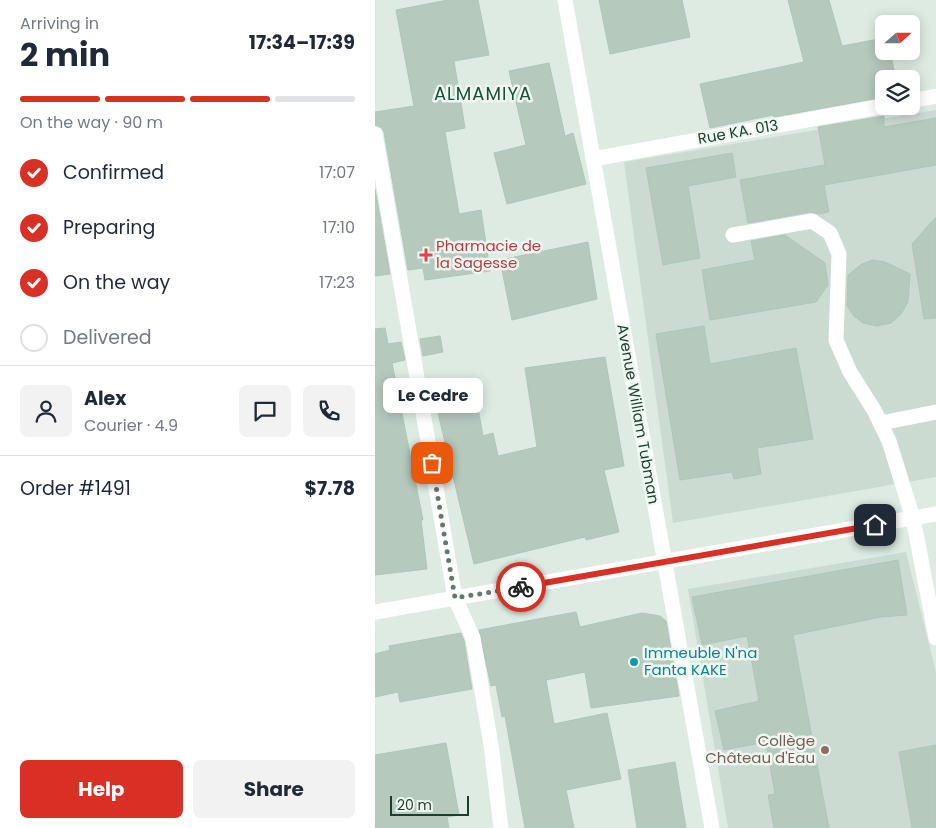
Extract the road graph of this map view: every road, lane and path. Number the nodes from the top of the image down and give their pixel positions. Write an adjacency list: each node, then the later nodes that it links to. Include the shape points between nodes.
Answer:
1 (565, 0): 6 (street, Avenue William Tubman)
2 (936, 96): 3 (street)
3 (920, 99)
4 (875, 108): 6 (street, Rue KA. 013)
5 (375, 134): 13 (street)
6 (593, 159): 12 (street, Avenue William Tubman)
7 (733, 235): 9 (street, via 812,221 831,233 839,254 836,340 850,372)
8 (936, 412): 9 (street)
9 (881, 423): 11 (street)
10 (936, 514): 11 (street)
11 (913, 518): 12 (street); 15 (street)
12 (665, 562): 13 (street); 17 (street, Avenue William Tubman)
13 (455, 598): 14 (street); 16 (street, via 473,638)
14 (375, 612)
15 (936, 638)
16 (501, 828)
17 (711, 828)

